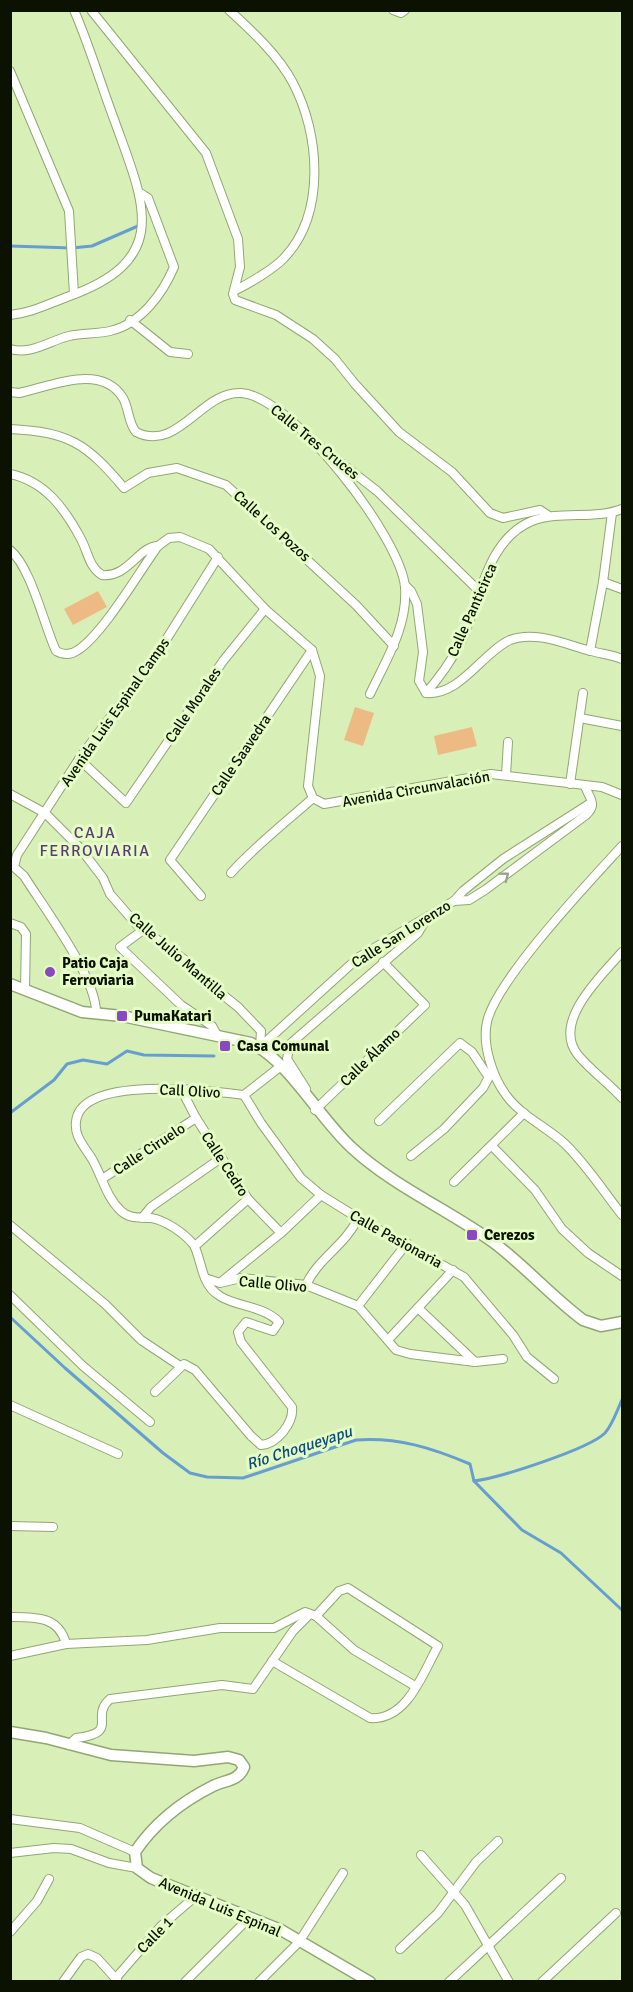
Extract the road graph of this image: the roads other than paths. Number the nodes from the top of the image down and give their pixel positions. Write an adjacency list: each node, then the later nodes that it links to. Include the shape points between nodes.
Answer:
1 (74, 10): 7 (street)
2 (91, 10): 8 (street, via 206,153 238,239 240,267)
3 (229, 10): 8 (street, via 293,83 308,132 314,177 309,213 290,252)
4 (393, 10): 5 (street)
5 (405, 10)
6 (10, 71): 9 (street, via 69,211)
7 (140, 193): 9 (street, via 142,225 132,254 111,278); 11 (street, via 148,198 174,267 166,287)
8 (234, 291): 20 (street, via 237,302 289,322 325,349 399,432 452,472 490,513 503,518 540,510)
9 (75, 294): 10 (street)
10 (10, 315)
11 (130, 320): 12 (street, via 112,331 68,336 20,352); 13 (street, via 170,352)
12 (10, 349)
13 (188, 354)
14 (10, 392): 16 (street, Calle Tres Cruces, via 98,380 109,384 123,398 136,432 157,436 181,427 212,400 232,393 250,394 280,410)
15 (10, 429): 29 (street, Calle Los Pozos, via 63,435 103,464 124,488 148,473 177,468 226,485 349,598)
16 (314, 443): 25 (street, via 378,523 391,544); 27 (street, Calle Tres Cruces, via 377,491)
17 (10, 474): 21 (street, via 34,482 50,494 81,539 93,567 102,575 123,569 149,548)
18 (622, 509): 19 (street, Calle Panticirca)
19 (612, 513): 20 (street, Calle Panticirca); 24 (street)
20 (549, 516): 27 (street, Calle Panticirca, via 515,531 501,547)
21 (158, 546): 22 (street, via 93,637 67,654 56,651 51,642 27,575); 23 (street, via 169,538 180,537 200,543)
22 (10, 550)
23 (218, 557): 28 (street); 39 (street, Avenida Luis Espinal Camps, via 154,660)
24 (603, 582): 26 (street); 31 (street)
25 (405, 585): 29 (street, via 405,606); 33 (street, via 417,604 423,652 419,681)
26 (622, 589)
27 (479, 591): 33 (street, Calle Panticirca, via 459,646)
28 (265, 609): 30 (street); 39 (street, Calle Morales, via 223,661 126,803)
29 (394, 646): 35 (street)
30 (312, 650): 45 (street, via 320,676 309,786); 51 (street, Calle Saavedra, via 170,860)
31 (590, 651): 32 (street); 33 (street, via 552,639 512,639 452,685 435,694)
32 (622, 659)
33 (426, 693)
34 (583, 693): 36 (street)
35 (370, 694)
36 (580, 718): 37 (street); 41 (street)
37 (622, 726)
38 (508, 742): 40 (street)
39 (78, 759): 47 (street, Avenida Luis Espinal Camps)
40 (506, 775): 41 (street, Avenida Circunvalación); 45 (street, Avenida Circunvalación, via 478,776 330,805)
41 (570, 784): 42 (street, Avenida Circunvalación)
42 (585, 786): 44 (street, Avenida Circunvalación, via 602,787); 46 (street)
43 (10, 794): 47 (street, Calle Julio Mantilla)
44 (622, 795)
45 (313, 798): 50 (street, via 256,845)
46 (592, 805): 52 (street, Calle San Lorenzo, via 503,859); 52 (street, one-way to 46, via 469,900 486,890 586,815)
47 (45, 813): 49 (street, Avenida Luis Espinal Camps); 55 (street, Calle Julio Mantilla, via 80,848 104,878 110,894)
48 (622, 846): 64 (street, via 496,999 487,1021)
49 (12, 867): 60 (street, via 24,876 70,948 94,992)
50 (231, 873)
51 (201, 896)
52 (454, 901): 53 (street, Calle San Lorenzo)
53 (427, 918): 57 (street, via 418,933); 62 (street, Calle San Lorenzo, via 359,957)
54 (10, 924): 59 (street, via 21,927 26,934)
55 (142, 930): 61 (street, via 120,947 181,1005 212,1026); 62 (street, Calle Julio Mantilla, via 185,960 194,972 238,1006 261,1031)
56 (622, 952): 68 (street, via 584,998 571,1027 572,1046 578,1055)
57 (383, 962): 67 (street, via 290,1044 287,1059 306,1087); 69 (street, Calle Álamo, via 425,1005)
58 (10, 984): 59 (main road)
59 (25, 989): 60 (main road, via 82,1012)
60 (96, 1013): 61 (main road)
61 (218, 1037): 62 (main road)
62 (260, 1047): 63 (main road)
63 (281, 1066): 66 (street); 67 (main road)
64 (491, 1073): 70 (street); 72 (street, via 460,1043); 74 (street, via 483,1088 444,1129)
65 (180, 1087): 66 (street, Call Olivo); 71 (street, Calle Cedro); 76 (street, Call Olivo, via 145,1089 84,1104 75,1122 79,1139)
66 (244, 1095): 78 (street, Calle Pasionaria, via 291,1166)
67 (306, 1098): 69 (main road)
68 (622, 1098)
69 (315, 1110): 95 (main road, via 367,1161 495,1244 583,1320 601,1326)
70 (524, 1113): 73 (street); 80 (street, via 566,1145)
71 (196, 1118): 75 (street, Calle Cedro); 76 (street, Calle Ciruelo)
72 (379, 1121)
73 (492, 1146): 77 (street); 88 (street, via 535,1190 562,1229)
74 (411, 1156)
75 (222, 1158): 79 (street, Calle Cedro); 81 (street)
76 (102, 1179): 81 (street, via 119,1209)
77 (454, 1182)
78 (321, 1195): 82 (street, Calle Pasionaria); 84 (street)
79 (248, 1199): 84 (street, Calle Cedro); 86 (street)
80 (622, 1215)
81 (142, 1218): 86 (street, via 166,1224)
82 (358, 1218): 85 (street, Calle Pasionaria); 91 (street, via 347,1238 311,1273)
83 (10, 1225): 99 (street, via 105,1304 141,1340)
84 (281, 1233): 90 (street)
85 (406, 1243): 87 (street, Calle Pasionaria); 93 (street)
86 (195, 1246): 89 (street)
87 (453, 1270): 94 (street); 100 (street, Calle Pasionaria, via 497,1315 527,1357)
88 (622, 1276)
89 (205, 1278): 90 (street, Calle Olivo); 99 (street, via 219,1297 256,1309 279,1322 273,1331 246,1322 238,1332 241,1342 292,1407 291,1419 269,1444 261,1445 195,1370)
90 (220, 1283): 91 (street, Calle Olivo, via 241,1278)
91 (306, 1285): 93 (street, Calle Olivo)
92 (10, 1295): 103 (street, via 83,1366)
93 (357, 1306): 96 (street, Calle Olivo)
94 (418, 1308): 96 (street); 98 (street)
95 (622, 1322)
96 (388, 1340): 98 (street, Calle Olivo, via 396,1350 410,1354)
97 (503, 1359): 98 (street, Calle Olivo)
98 (475, 1362)
99 (180, 1366): 101 (street)
100 (554, 1379)
101 (155, 1392)
102 (10, 1405): 104 (street)
103 (150, 1422)
104 (118, 1454)
105 (10, 1526): 106 (street)
106 (53, 1527)
107 (313, 1615): 109 (street, via 297,1614 274,1628 220,1628 138,1641); 111 (street, via 293,1631); 112 (street, via 354,1650); 112 (street, via 339,1591 348,1588 438,1646)
108 (10, 1617): 109 (street, via 48,1620 61,1630)
109 (66, 1644): 110 (street)
110 (10, 1656)
111 (272, 1661): 112 (street, via 370,1718 390,1716); 114 (street, via 253,1689 222,1685 110,1699 98,1732 89,1738 76,1738)
112 (415, 1686)
113 (10, 1732): 114 (main road)
114 (69, 1745): 117 (main road, via 111,1755 194,1761 228,1757 243,1764 242,1772 234,1779 208,1789 159,1821)
115 (10, 1819): 117 (street, via 80,1828)
116 (498, 1841): 124 (street)
117 (135, 1852): 120 (main road)
118 (10, 1853): 120 (street, via 71,1849)
119 (422, 1855): 124 (street)
120 (137, 1868): 125 (main road, Avenida Luis Espinal, via 151,1878)
121 (343, 1873): 129 (street)
122 (561, 1878): 130 (street)
123 (49, 1879): 128 (street, via 37,1901)
124 (453, 1892): 130 (street); 131 (street, via 438,1913)
125 (197, 1895): 127 (main road, Avenida Luis Espinal); 133 (street, Calle 1, via 161,1926)
126 (615, 1913): 139 (street)
127 (250, 1917): 129 (main road, Avenida Luis Espinal); 135 (street)
128 (10, 1932)
129 (299, 1942): 132 (main road, Avenida Luis Espinal); 136 (street)
130 (489, 1946): 137 (street); 138 (street)
131 (400, 1949)
132 (361, 1979)
133 (117, 1980): 134 (street, via 97,1958 88,1954 81,1957)
134 (63, 1982)
135 (185, 1982)
136 (259, 1982)
137 (449, 1982)
138 (509, 1982)
139 (542, 1982)

